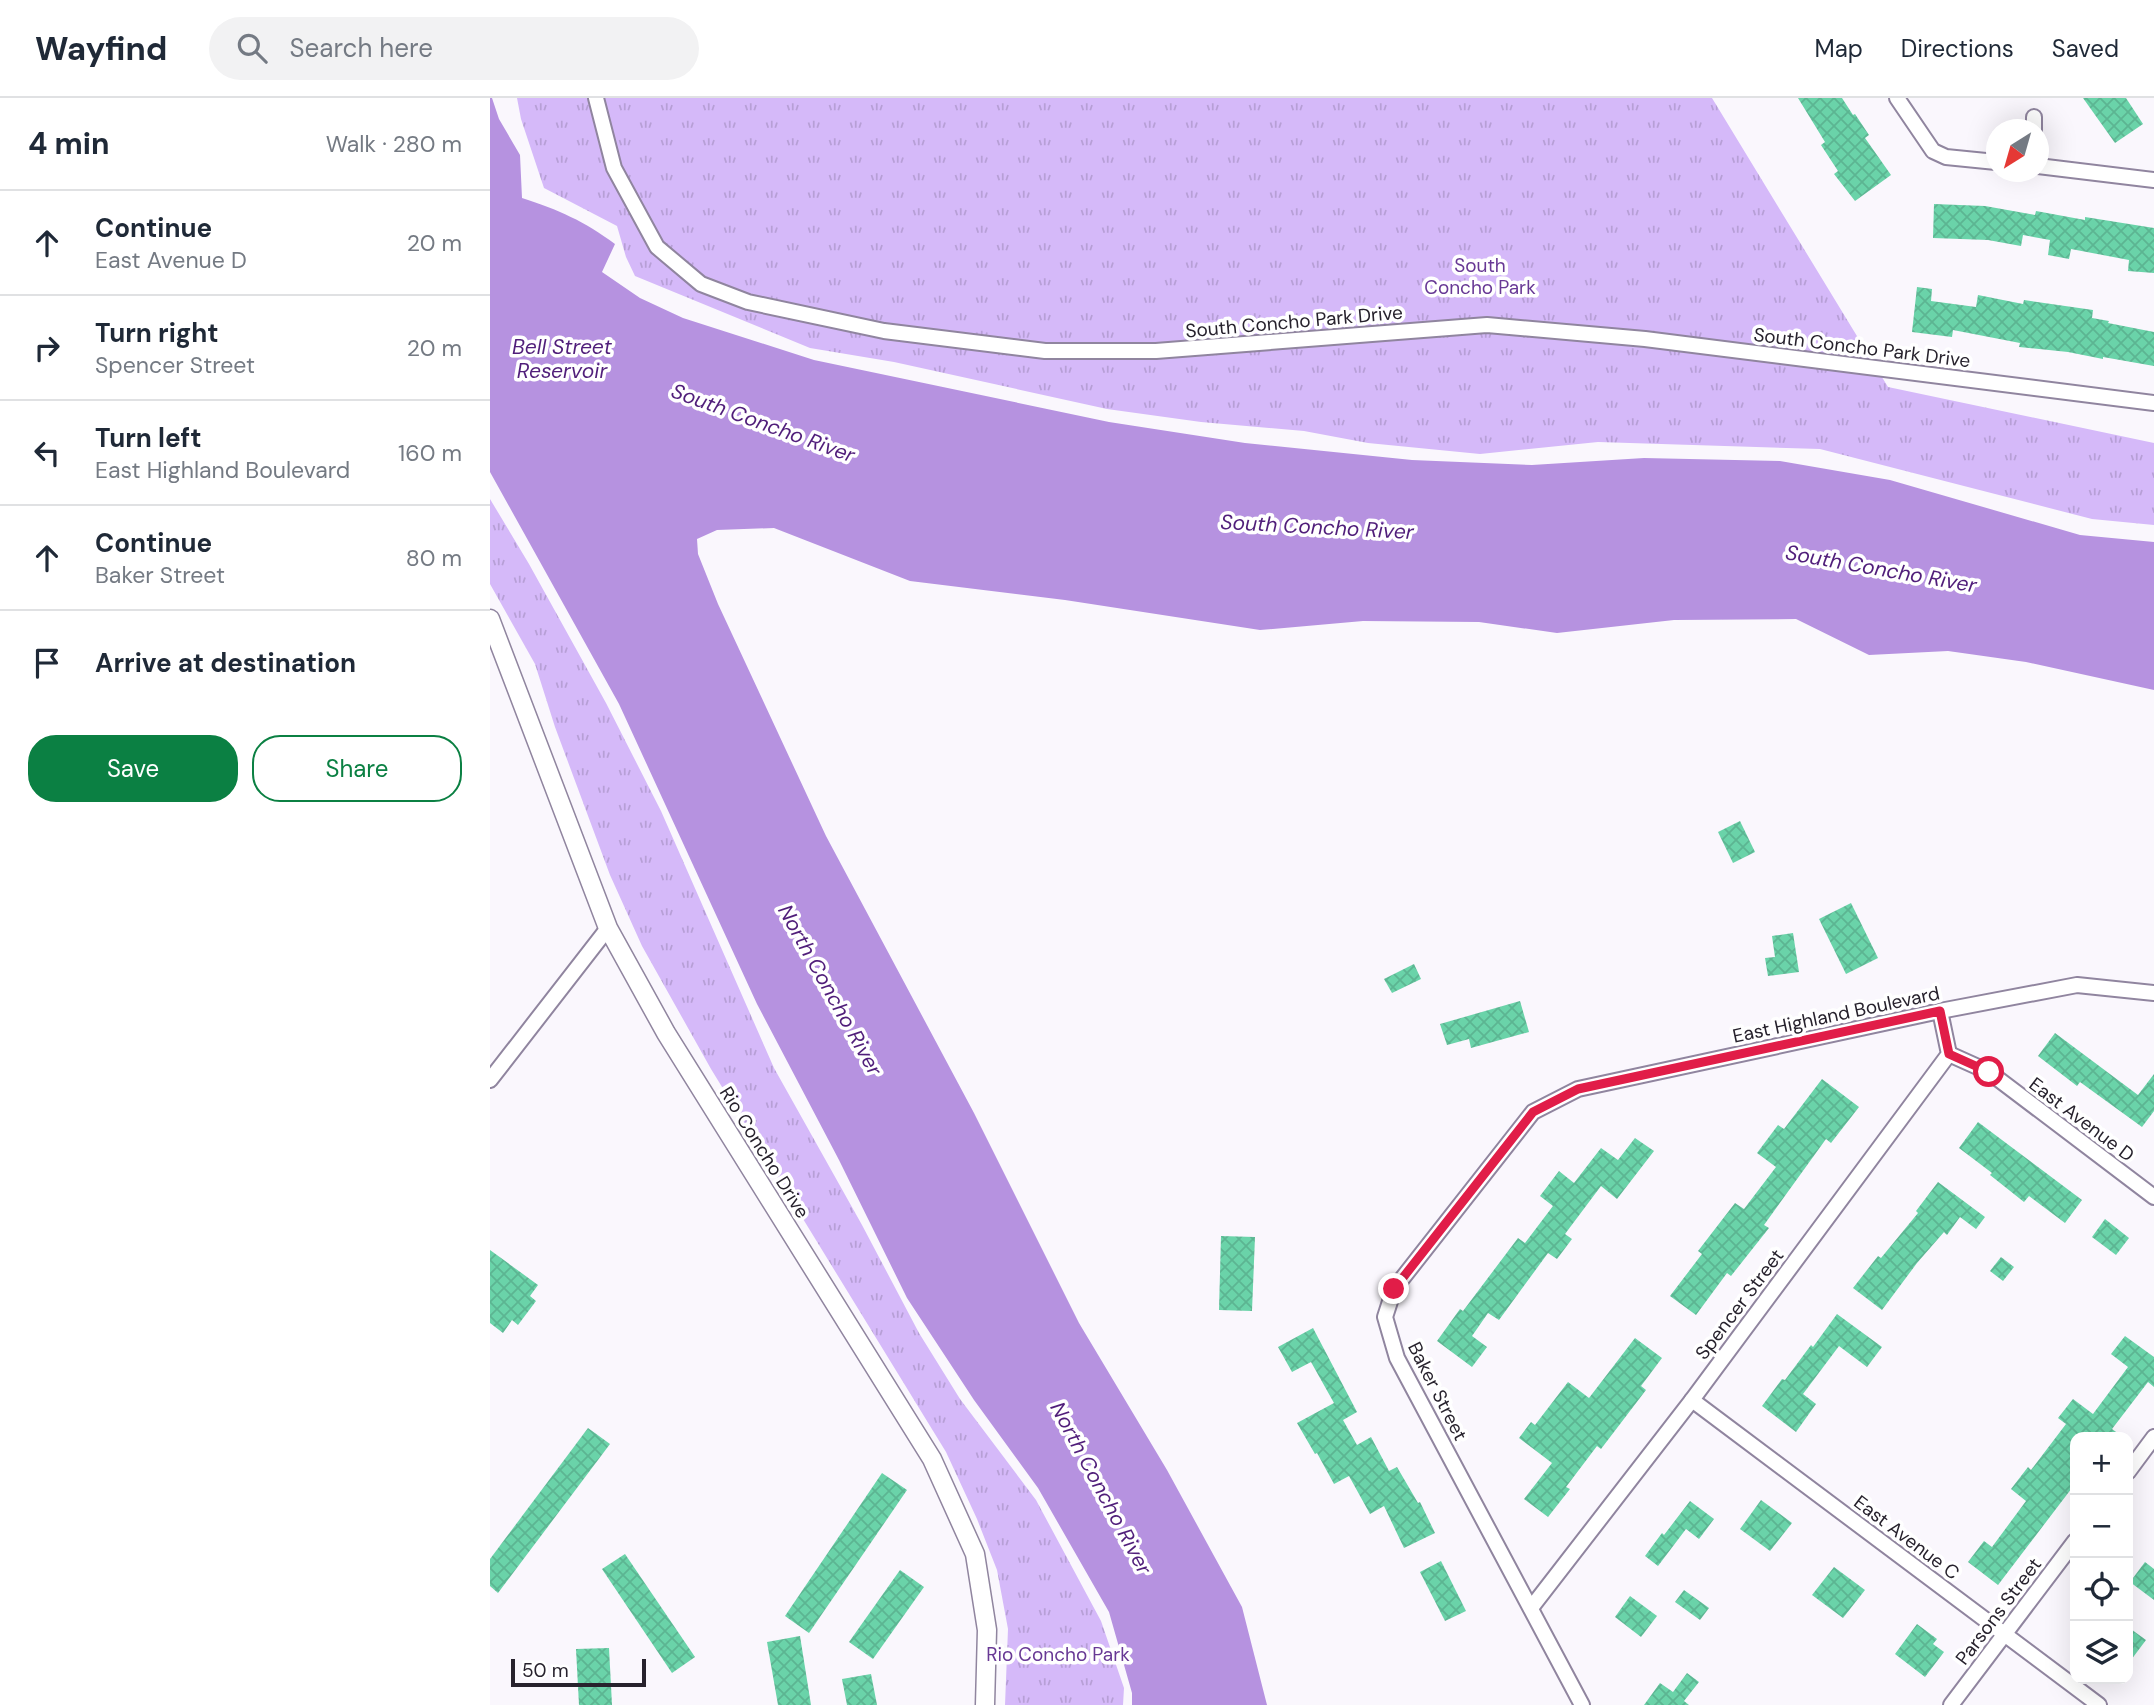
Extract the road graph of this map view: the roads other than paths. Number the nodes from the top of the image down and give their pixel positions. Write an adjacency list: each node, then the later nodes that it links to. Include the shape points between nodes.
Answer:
1 (596, 98): 6 (street, South Concho Park Drive, via 614,168 657,247 701,284 748,302 884,331 1045,351 1156,351 1487,325 1645,339)
2 (1896, 98): 3 (street, via 1933,151 1946,157)
3 (1986, 161)
4 (2049, 167): 5 (street)
5 (2154, 180)
6 (2154, 403)
7 (490, 619): 8 (street, Rio Concho Drive)
8 (608, 928): 12 (street); 21 (street, Rio Concho Drive, via 666,1033 932,1460 975,1554 987,1630)
9 (2154, 993): 10 (street, East Highland Boulevard, via 2077,985)
10 (1940, 1011): 11 (street); 13 (street, East Highland Boulevard, via 1578,1089)
11 (1949, 1054): 14 (street, East Avenue D, via 1989,1072); 15 (street, Spencer Street)
12 (490, 1080)
13 (1533, 1112): 19 (street, Baker Street, via 1394,1289 1385,1317 1397,1358)
14 (2154, 1198)
15 (1692, 1401): 19 (street, Spencer Street); 20 (street, East Avenue C)
16 (2154, 1437): 17 (street)
17 (2133, 1465)
18 (2070, 1548): 20 (street, Parsons Street)
19 (1531, 1608): 22 (street, Baker Street)
20 (2005, 1633): 23 (street, Parsons Street); 24 (street, East Avenue C)
21 (985, 1705)
22 (1582, 1705)
23 (1951, 1705)
24 (2099, 1705)

